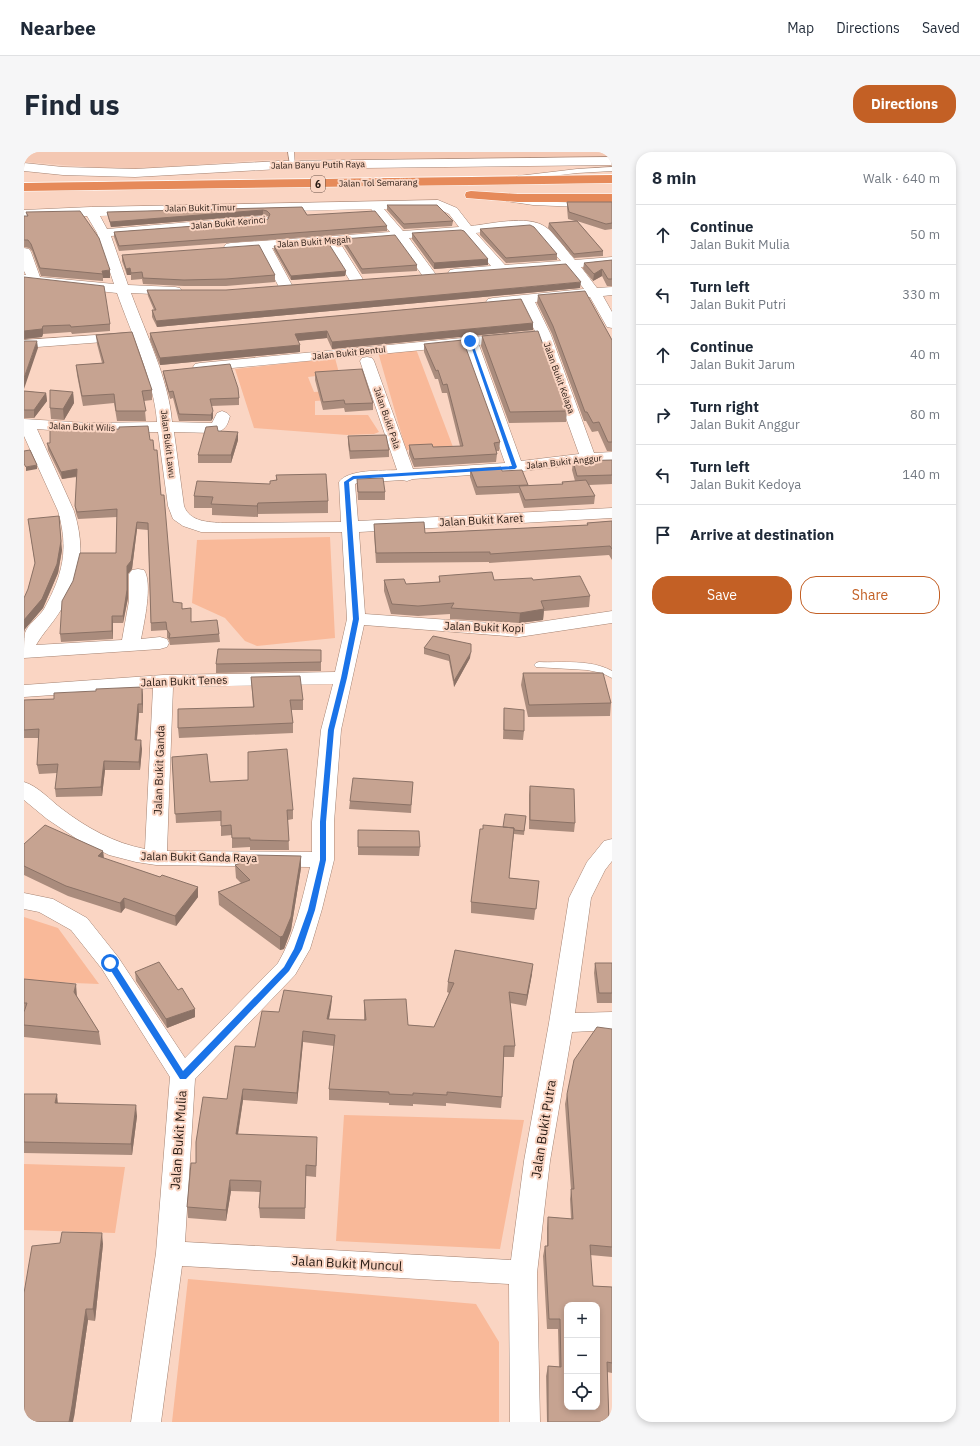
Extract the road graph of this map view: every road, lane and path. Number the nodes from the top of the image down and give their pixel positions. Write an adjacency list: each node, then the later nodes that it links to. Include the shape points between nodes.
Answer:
1 (291, 152): 3 (lane)
2 (612, 161): 3 (street, Jalan Banyu Putih Raya)
3 (293, 165): 4 (street, Jalan Banyu Putih Raya, via 135,173)
4 (24, 167)
5 (612, 169): 7 (lane)
6 (612, 179): 7 (highway, Jalan Tol Semarang / 6)
7 (494, 181): 8 (highway, Jalan Tol Semarang / 6)
8 (24, 187)
9 (417, 190): 10 (highway, Jalan Tol Semarang / 6); 11 (highway, Jalan Tol Semarang / 6); 12 (highway)
10 (612, 190)
11 (24, 194)
12 (478, 195): 13 (highway); 14 (lane, via 533,204)
13 (612, 198)
14 (612, 205)
15 (377, 208): 16 (street, Jalan Bukit Timur); 18 (street, via 419,204 444,206 453,211); 19 (street, Jalan Bukit Kerinci); 20 (street)
16 (91, 211): 17 (street, Jalan Bukit Timur); 19 (street, Jalan Bukit Lawu)
17 (24, 214)
18 (466, 230): 20 (street, Jalan Bukit Megah); 26 (street, Jalan Bukit Megah, via 532,225 545,233); 27 (street)
19 (102, 233): 35 (street, Jalan Bukit Lawu, via 119,256)
20 (400, 235): 21 (street, Jalan Bukit Megah); 28 (street)
21 (332, 241): 22 (street, Jalan Bukit Megah); 31 (street, via 364,281)
22 (264, 245): 23 (street, Jalan Bukit Megah); 33 (street, Jalan Bukit Megah)
23 (216, 248)
24 (24, 252): 30 (street)
25 (612, 261): 26 (street)
26 (572, 264): 27 (street); 38 (street)
27 (502, 269): 28 (street)
28 (430, 276): 29 (street)
29 (415, 277)
30 (29, 280): 35 (street)
31 (342, 283)
32 (302, 286): 33 (street)
33 (286, 287): 34 (street)
34 (271, 288)
35 (122, 289): 36 (street); 44 (street, Jalan Bukit Lawu)
36 (191, 292)
37 (612, 292): 38 (street)
38 (594, 293): 39 (street); 41 (street)
39 (526, 299): 40 (street); 43 (street, Jalan Bukit Kelapa)
40 (478, 303)
41 (612, 324)
42 (155, 334): 44 (street)
43 (544, 335): 45 (street, Jalan Bukit Bentul); 55 (street, Jalan Bukit Kelapa)
44 (139, 336): 46 (street); 50 (street, Jalan Bukit Lawu)
45 (470, 341): 48 (street, Jalan Bukit Bentul); 56 (street)
46 (24, 344)
47 (367, 360): 57 (street, Jalan Bukit Pala)
48 (186, 369)
49 (170, 370): 50 (street)
50 (154, 372): 53 (street, Jalan Bukit Lawu)
51 (222, 416): 53 (street, Jalan Bukit Wilis, via 219,426 214,428)
52 (26, 424): 53 (street, Jalan Bukit Wilis, via 89,428); 65 (street, via 66,511 72,555 66,580 51,612 35,631)
53 (165, 427): 59 (street, Jalan Bukit Lawu, via 176,506 179,515 189,522 201,527 223,528)
54 (612, 457): 55 (street, Jalan Bukit Anggur)
55 (588, 458): 56 (street, Jalan Bukit Anggur)
56 (515, 467): 57 (street, Jalan Bukit Anggur)
57 (406, 476): 59 (street, Jalan Bukit Anggur, via 349,479 346,482)
58 (612, 513): 59 (street, Jalan Bukit Karet)
59 (351, 527): 62 (street)
60 (138, 574): 64 (street, via 136,613)
61 (612, 617): 62 (street, Jalan Bukit Kopi, via 519,631)
62 (356, 619): 68 (street)
63 (160, 643): 64 (street)
64 (130, 645): 65 (street)
65 (24, 651)
66 (539, 665): 67 (lane, via 596,668)
67 (612, 675)
68 (344, 678): 69 (street, Jalan Bukit Tenes); 74 (street, via 331,730 323,822)
69 (163, 681): 70 (street, Jalan Bukit Tenes); 73 (street, Jalan Bukit Ganda)
70 (24, 691)
71 (24, 789): 73 (street, Jalan Bukit Ganda Raya, via 74,829 108,847 134,856)
72 (612, 846): 77 (street, Jalan Bukit Putra, via 595,867 580,898)
73 (156, 858): 74 (street, Jalan Bukit Ganda Raya)
74 (323, 860): 78 (street, via 309,916 298,949 287,969)
75 (24, 901): 78 (street, Jalan Bukit Mulia, via 45,905 79,924 110,963)
76 (612, 1021): 77 (street)
77 (561, 1023): 80 (street, Jalan Bukit Putra, via 537,1161)
78 (183, 1076): 79 (street, Jalan Bukit Mulia)
79 (170, 1253): 80 (street, Jalan Bukit Muncul); 81 (street, Jalan Bukit Mulia)
80 (523, 1273): 82 (street, Jalan Bukit Putra)
81 (146, 1422)
82 (525, 1422)

